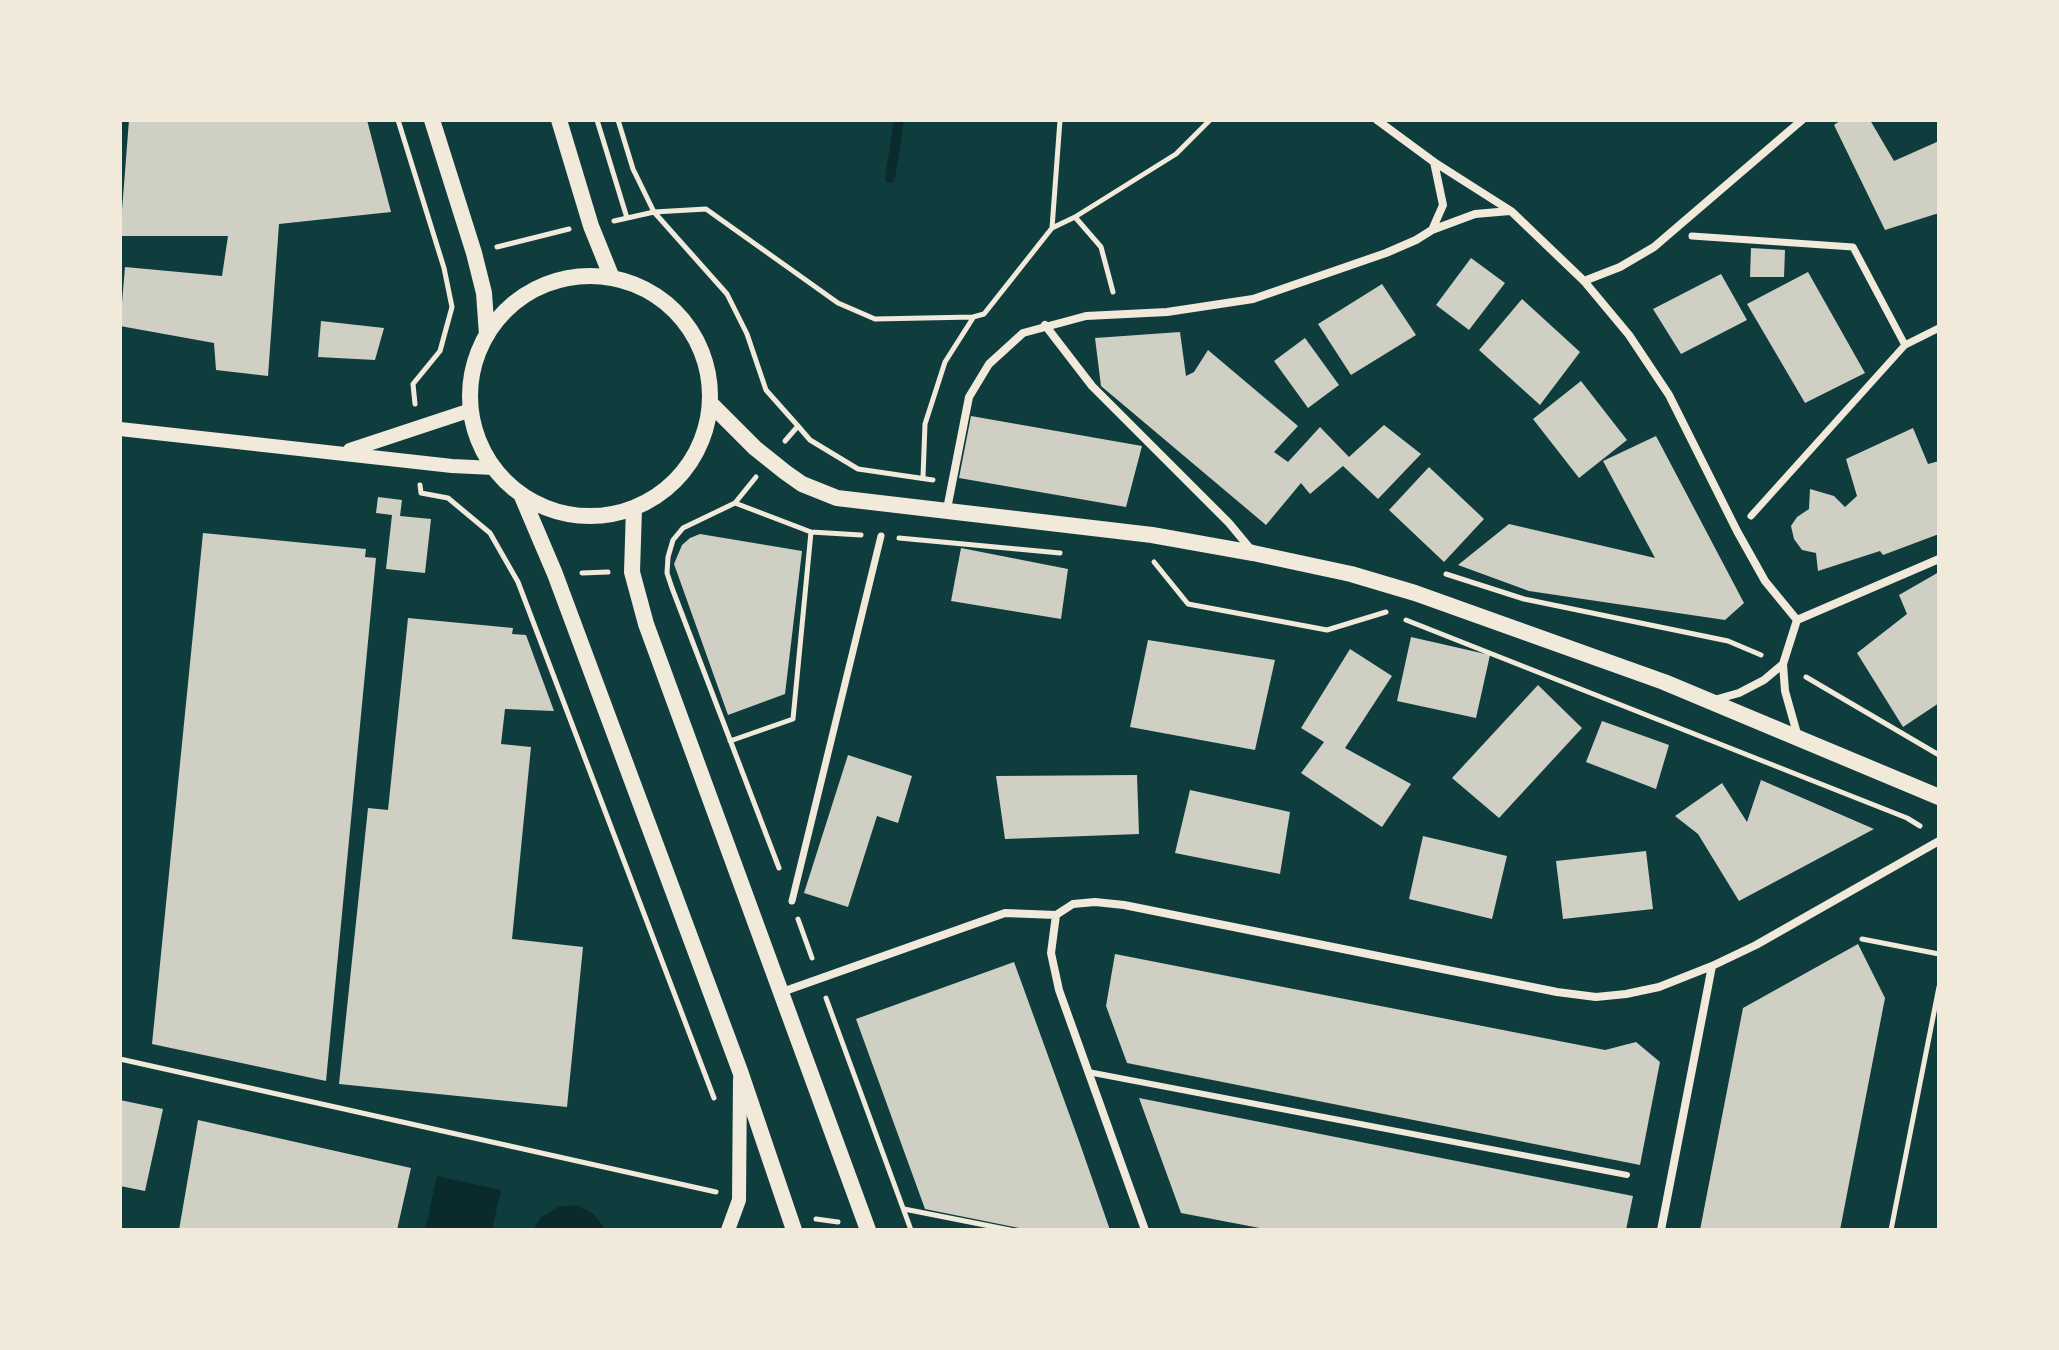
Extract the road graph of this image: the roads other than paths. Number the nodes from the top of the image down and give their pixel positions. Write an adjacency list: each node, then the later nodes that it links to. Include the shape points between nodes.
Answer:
1 (432, 120): 13 (main road, via 474,253)
2 (559, 120): 9 (main road)
3 (1377, 120): 5 (street)
4 (1802, 120): 10 (street, via 1654,247)
5 (1434, 162): 6 (street); 7 (street, via 1443,205)
6 (1511, 211): 7 (street, via 1475,214); 10 (street)
7 (1432, 230): 11 (street, via 1386,253 1253,299)
8 (1692, 236): 14 (street, via 1853,247)
9 (612, 278): 13 (main road, via 576,276 540,286 510,307); 15 (main road, via 653,293 686,322 706,361)
10 (1584, 281): 27 (street, via 1669,395 1765,581)
11 (1045, 325): 22 (street, via 1009,343 979,378 969,397); 25 (street, via 1092,386)
12 (1939, 328): 14 (street)
13 (487, 335): 16 (main road, via 476,359)
14 (1905, 345): 23 (street)
15 (711, 404): 21 (main road, via 704,437 688,467 665,492); 22 (main road, via 802,484 837,498)
16 (471, 410): 18 (street); 19 (main road)
17 (120, 429): 18 (street)
18 (345, 452): 19 (street)
19 (494, 468): 20 (main road)
20 (521, 494): 21 (main road, via 576,516 606,516); 37 (main road)
21 (634, 508): 36 (main road, via 632,572 646,624)
22 (947, 509): 25 (main road)
23 (1751, 516)
24 (881, 536): 33 (street)
25 (1253, 553): 29 (main road, via 1406,590)
26 (1939, 559): 27 (street)
27 (1797, 620): 28 (street)
28 (1783, 664): 29 (street, via 1739,693); 30 (street)
29 (1709, 702): 30 (main road)
30 (1799, 738): 31 (main road)
31 (1939, 797)
32 (1939, 841): 35 (street)
33 (792, 901)
34 (1056, 915): 35 (street, via 1073,904 1124,905 1596,997 1659,987); 36 (street, via 1005,913); 38 (street, via 1051,953)
35 (1712, 966): 44 (street)
36 (782, 992): 42 (main road)
37 (740, 1071): 40 (street, via 739,1200); 41 (main road)
38 (1088, 1072): 39 (lane); 43 (street)
39 (1627, 1175)
40 (730, 1224)
41 (794, 1230)
42 (868, 1230)
43 (1145, 1230)
44 (1661, 1230)

